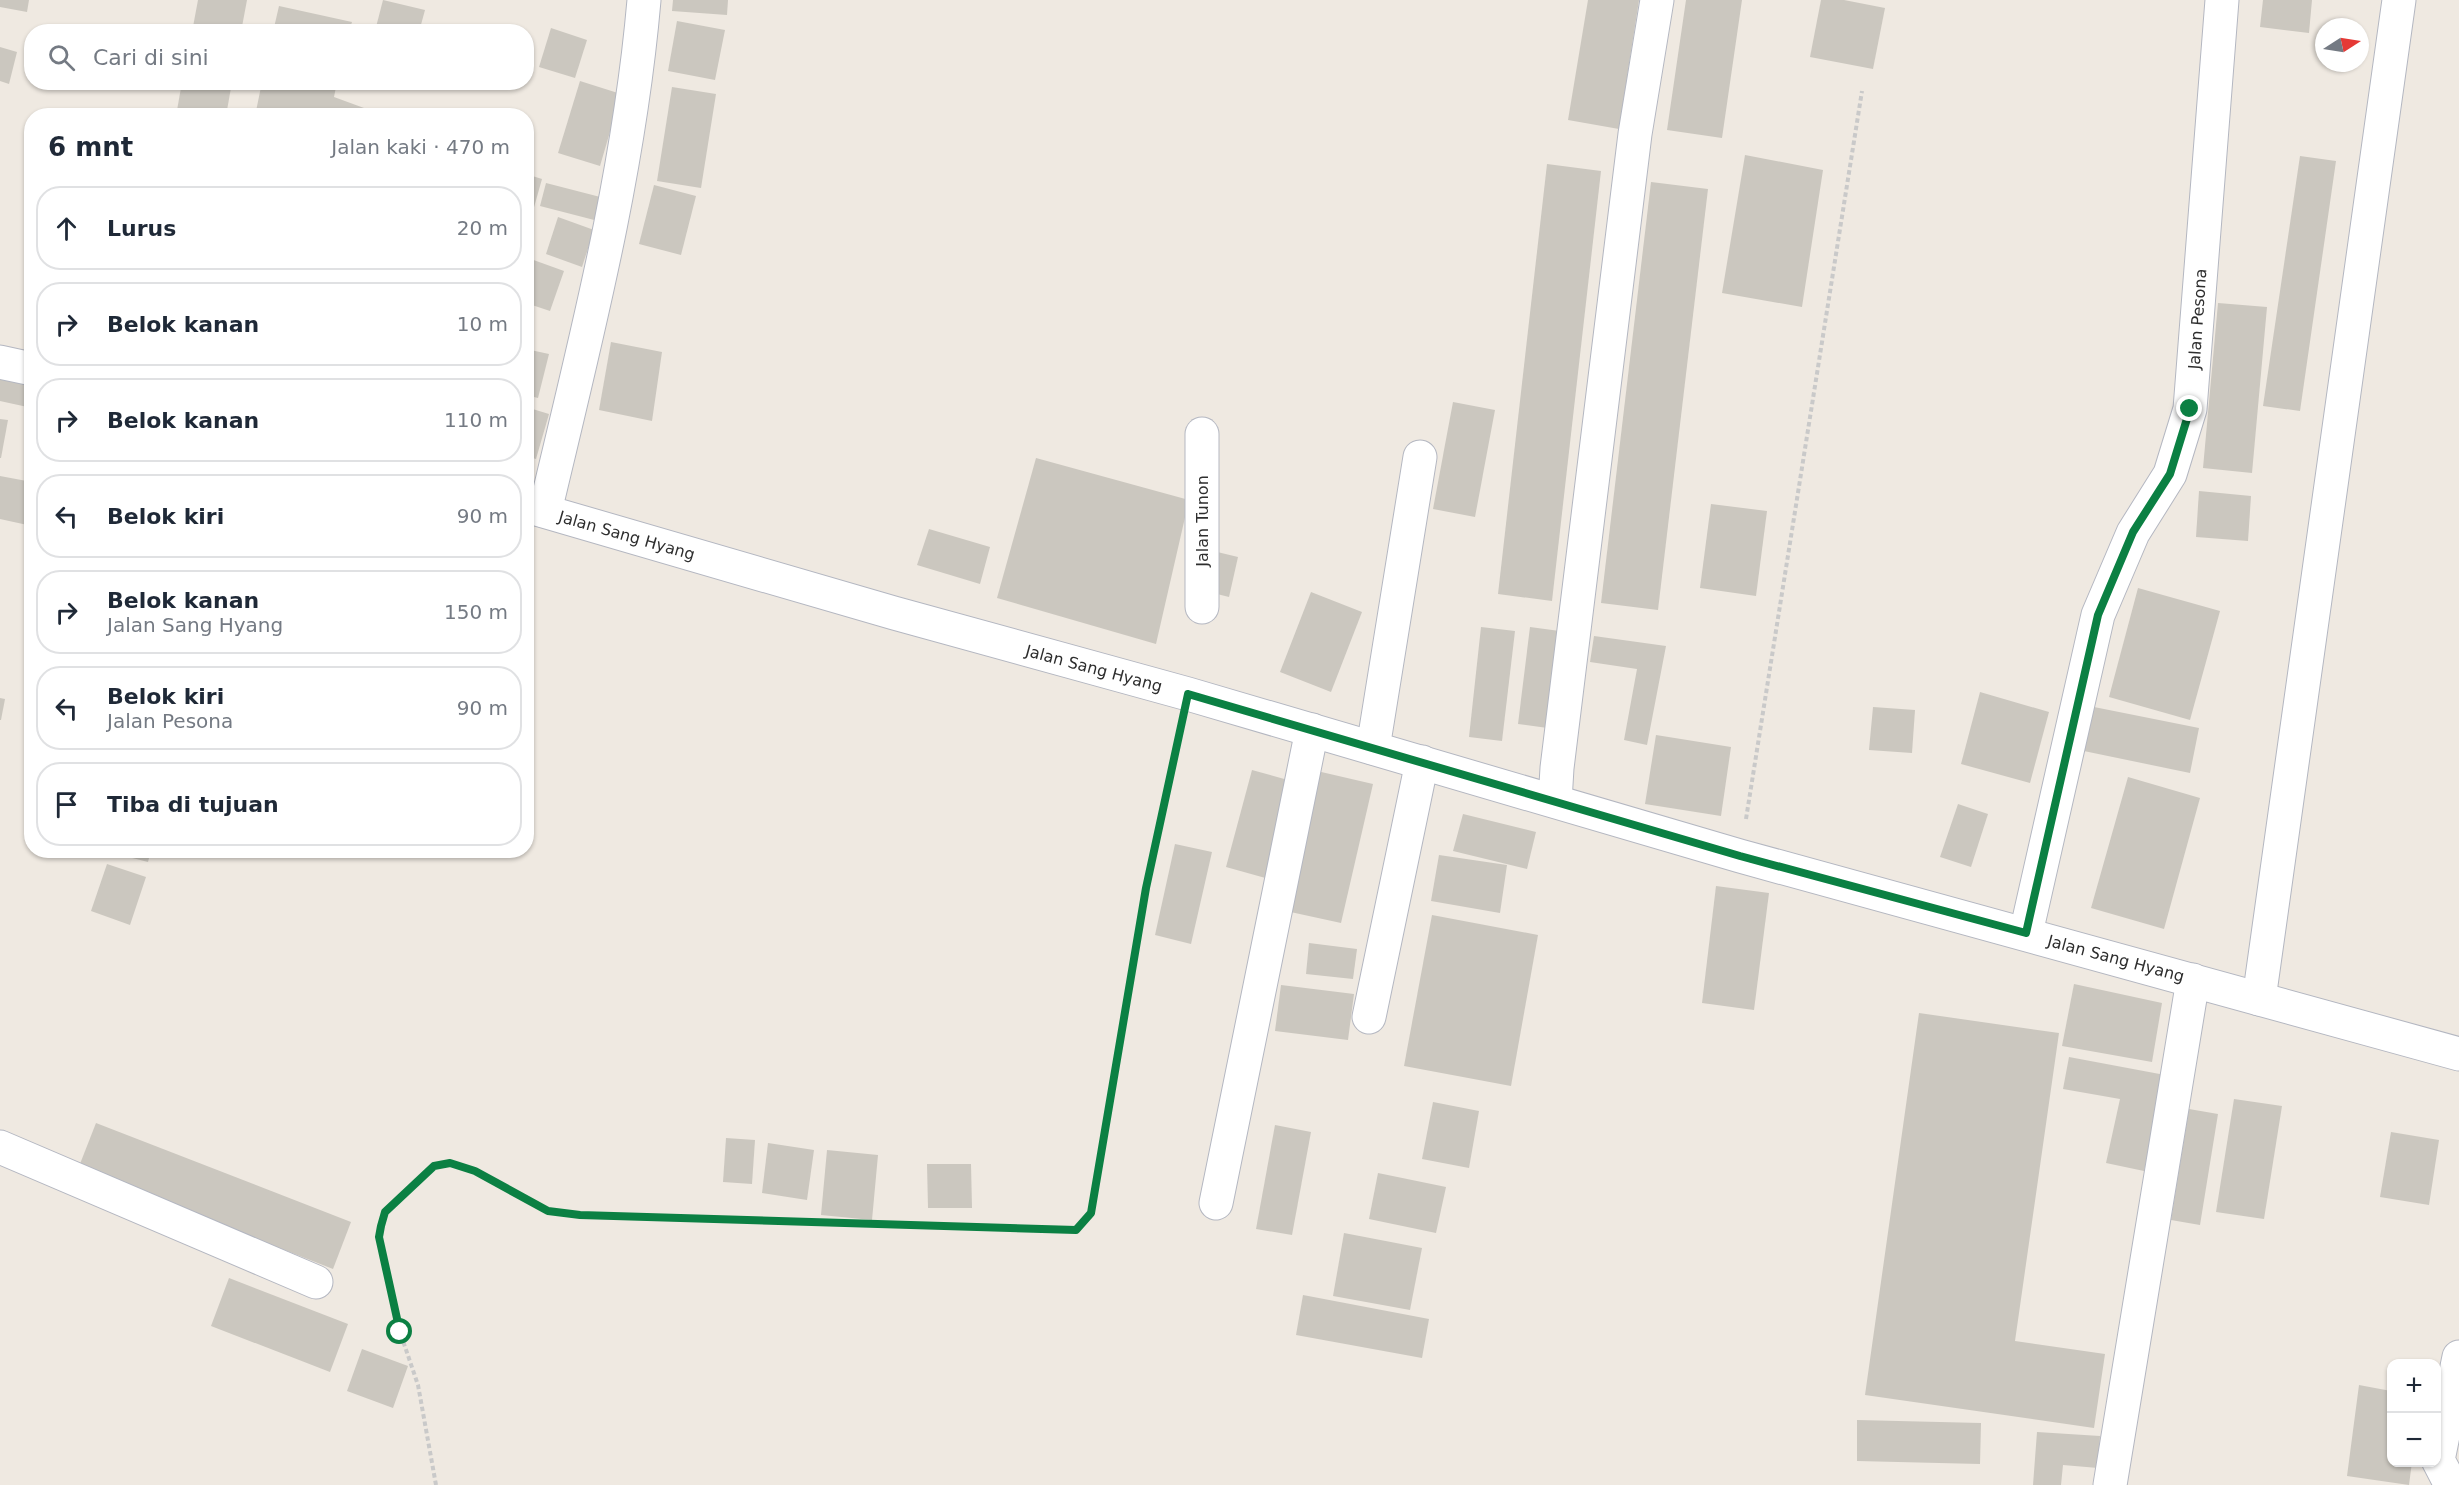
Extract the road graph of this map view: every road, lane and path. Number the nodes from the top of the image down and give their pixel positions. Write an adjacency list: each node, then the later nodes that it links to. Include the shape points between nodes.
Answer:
1 (644, 0): 10 (street, via 616,206)
2 (1657, 0): 16 (street, via 1633,146)
3 (2222, 0): 18 (street, Jalan Pesona, via 2190,409 2170,474 2133,532 2098,615)
4 (2399, 0): 20 (street)
5 (1862, 91): 17 (path)
6 (0, 362): 7 (street)
7 (24, 367)
8 (1202, 434): 11 (street, Jalan Tunon)
9 (1420, 457): 14 (street)
10 (536, 509): 12 (street, Jalan Sang Hyang)
11 (1202, 607)
12 (1188, 694): 13 (street, Jalan Sang Hyang); 27 (path, via 1146,888 1091,1213 1076,1230 580,1215 548,1211 475,1171 450,1163 434,1166 385,1212 379,1237 400,1332 418,1385)
13 (1312, 730): 14 (street, Jalan Sang Hyang); 24 (street)
14 (1373, 748): 15 (street, Jalan Sang Hyang)
15 (1422, 762): 16 (street, Jalan Sang Hyang); 21 (street)
16 (1555, 801): 17 (street, Jalan Sang Hyang)
17 (1740, 856): 18 (street, Jalan Sang Hyang)
18 (2026, 933): 19 (street, Jalan Sang Hyang)
19 (2193, 980): 20 (street, Jalan Sang Hyang); 28 (street)
20 (2259, 999): 22 (street, Jalan Sang Hyang)
21 (1369, 1017)
22 (2459, 1054)
23 (0, 1147): 25 (street)
24 (1216, 1203)
25 (316, 1282)
26 (2459, 1357): 29 (street, via 2438,1460)
27 (436, 1485)
28 (2110, 1485)
29 (2451, 1485)

